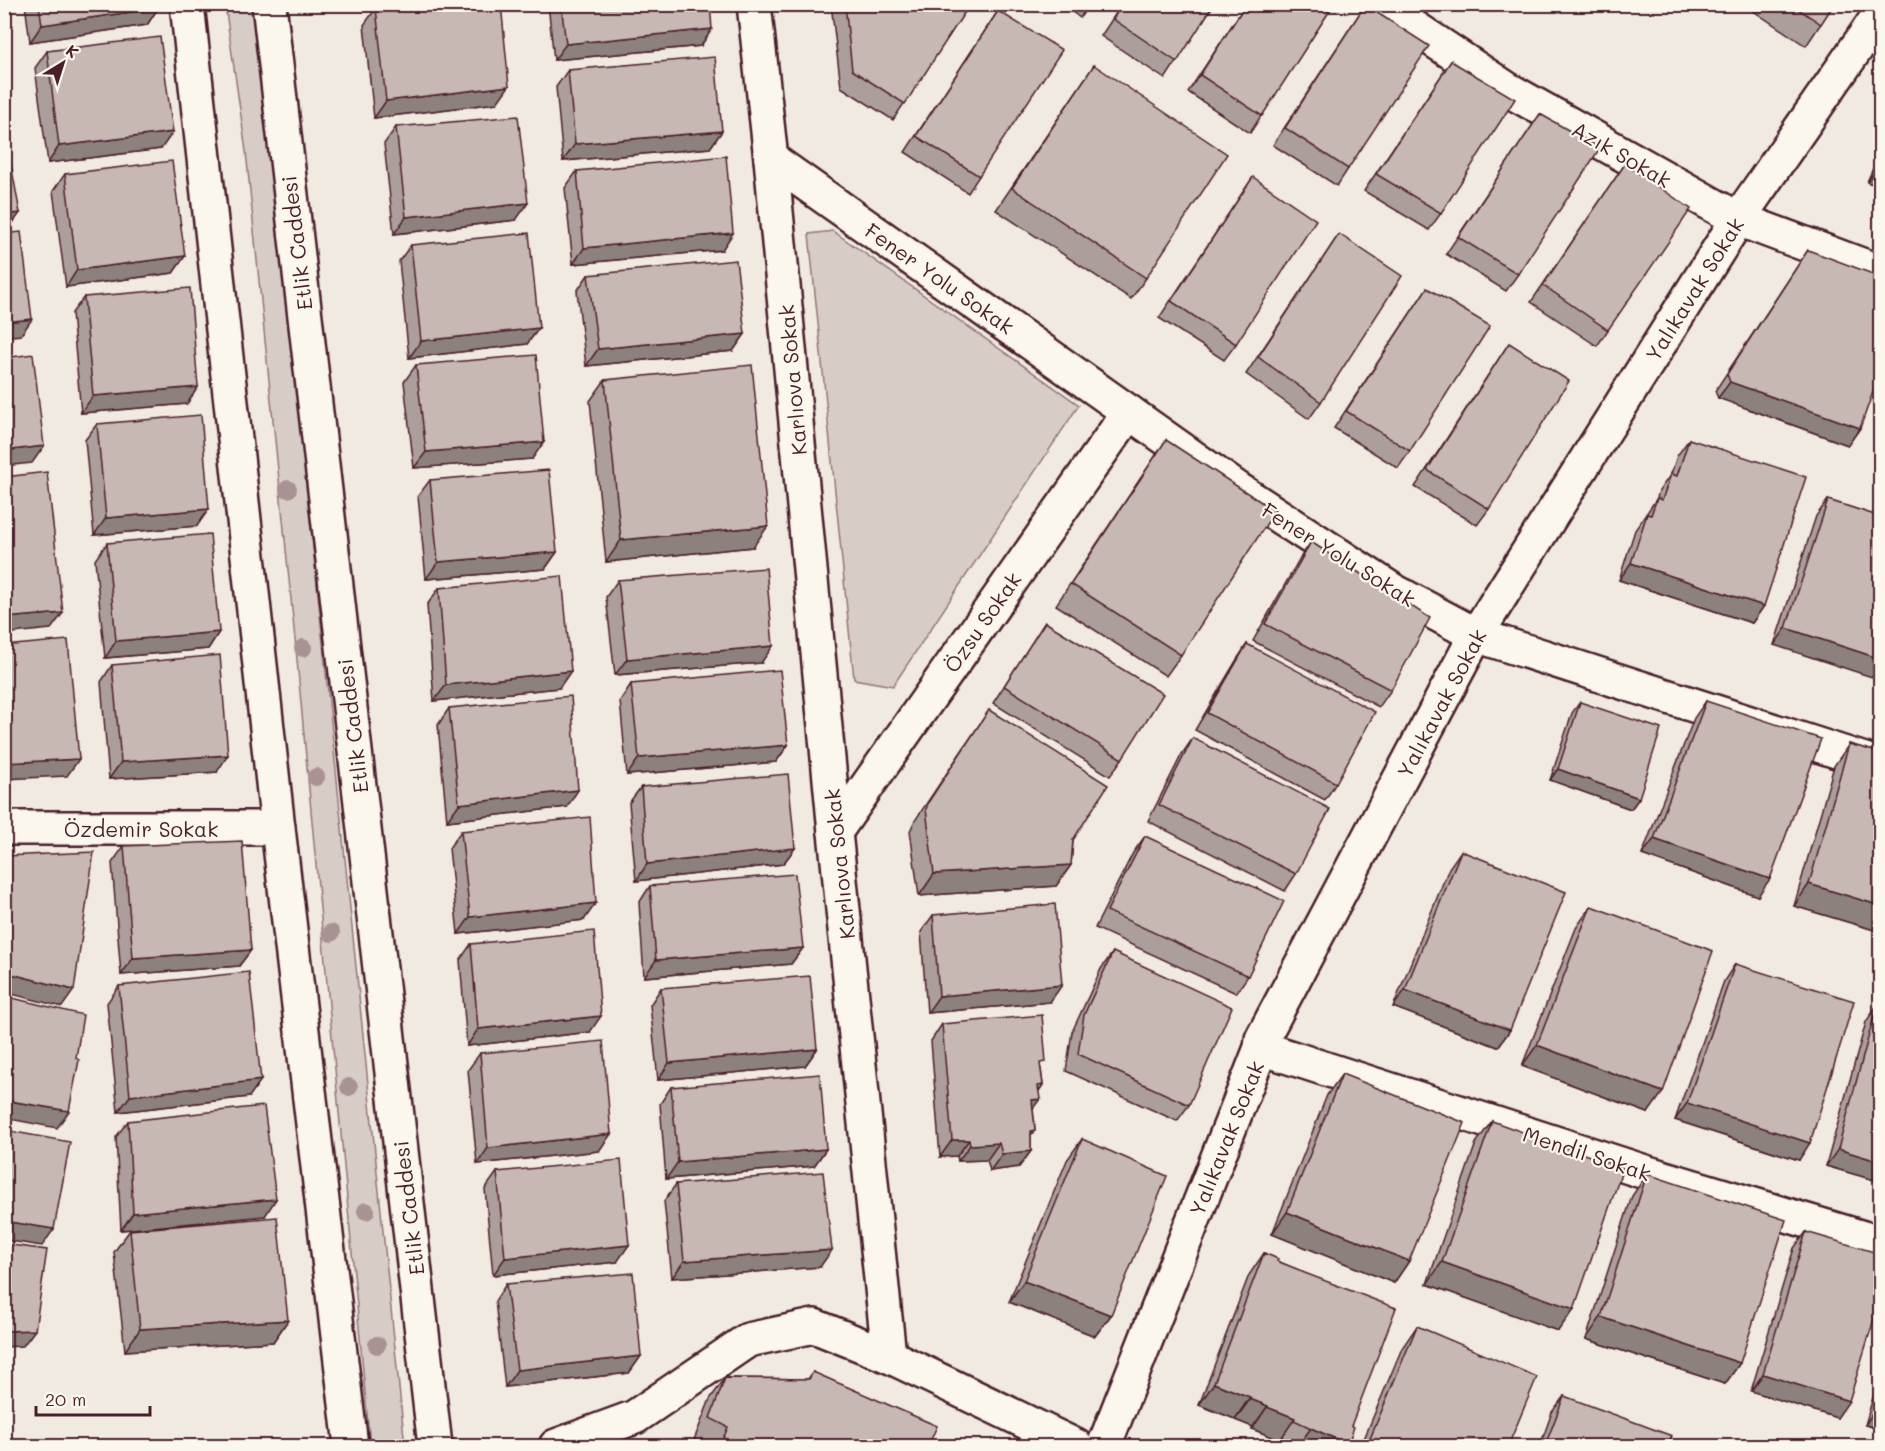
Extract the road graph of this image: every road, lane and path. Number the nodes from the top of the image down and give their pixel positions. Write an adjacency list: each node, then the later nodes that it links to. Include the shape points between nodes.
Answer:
1 (187, 4): 13 (street)
2 (269, 4): 19 (street, Etlik Caddesi)
3 (754, 4): 6 (street, Karlıova Sokak)
4 (1380, 4): 7 (street, Azık Sokak, via 1507,89)
5 (1881, 14): 7 (street, Yalıkavak Sokak)
6 (771, 159): 9 (street, Fener Yolu Sokak); 14 (street, Karlıova Sokak)
7 (1738, 219): 8 (street, Azık Sokak); 10 (street, Yalıkavak Sokak)
8 (1881, 272)
9 (1129, 412): 10 (street, Fener Yolu Sokak, via 1392,590); 14 (street, Özsu Sokak)
10 (1476, 635): 11 (street, Fener Yolu Sokak); 15 (street, Yalıkavak Sokak, via 1262,1039)
11 (1881, 765)
12 (4, 828): 13 (street, Özdemir Sokak)
13 (278, 828): 18 (street)
14 (835, 832): 17 (street, Karlıova Sokak)
15 (1262, 1048): 16 (street, Mendil Sokak, via 1648,1173); 22 (street, Yalıkavak Sokak)
16 (1881, 1243)
17 (889, 1356): 20 (street, via 814,1326 748,1340 635,1417); 21 (street)
18 (351, 1446)
19 (435, 1446)
20 (556, 1446)
21 (1076, 1446)
22 (1104, 1446)

